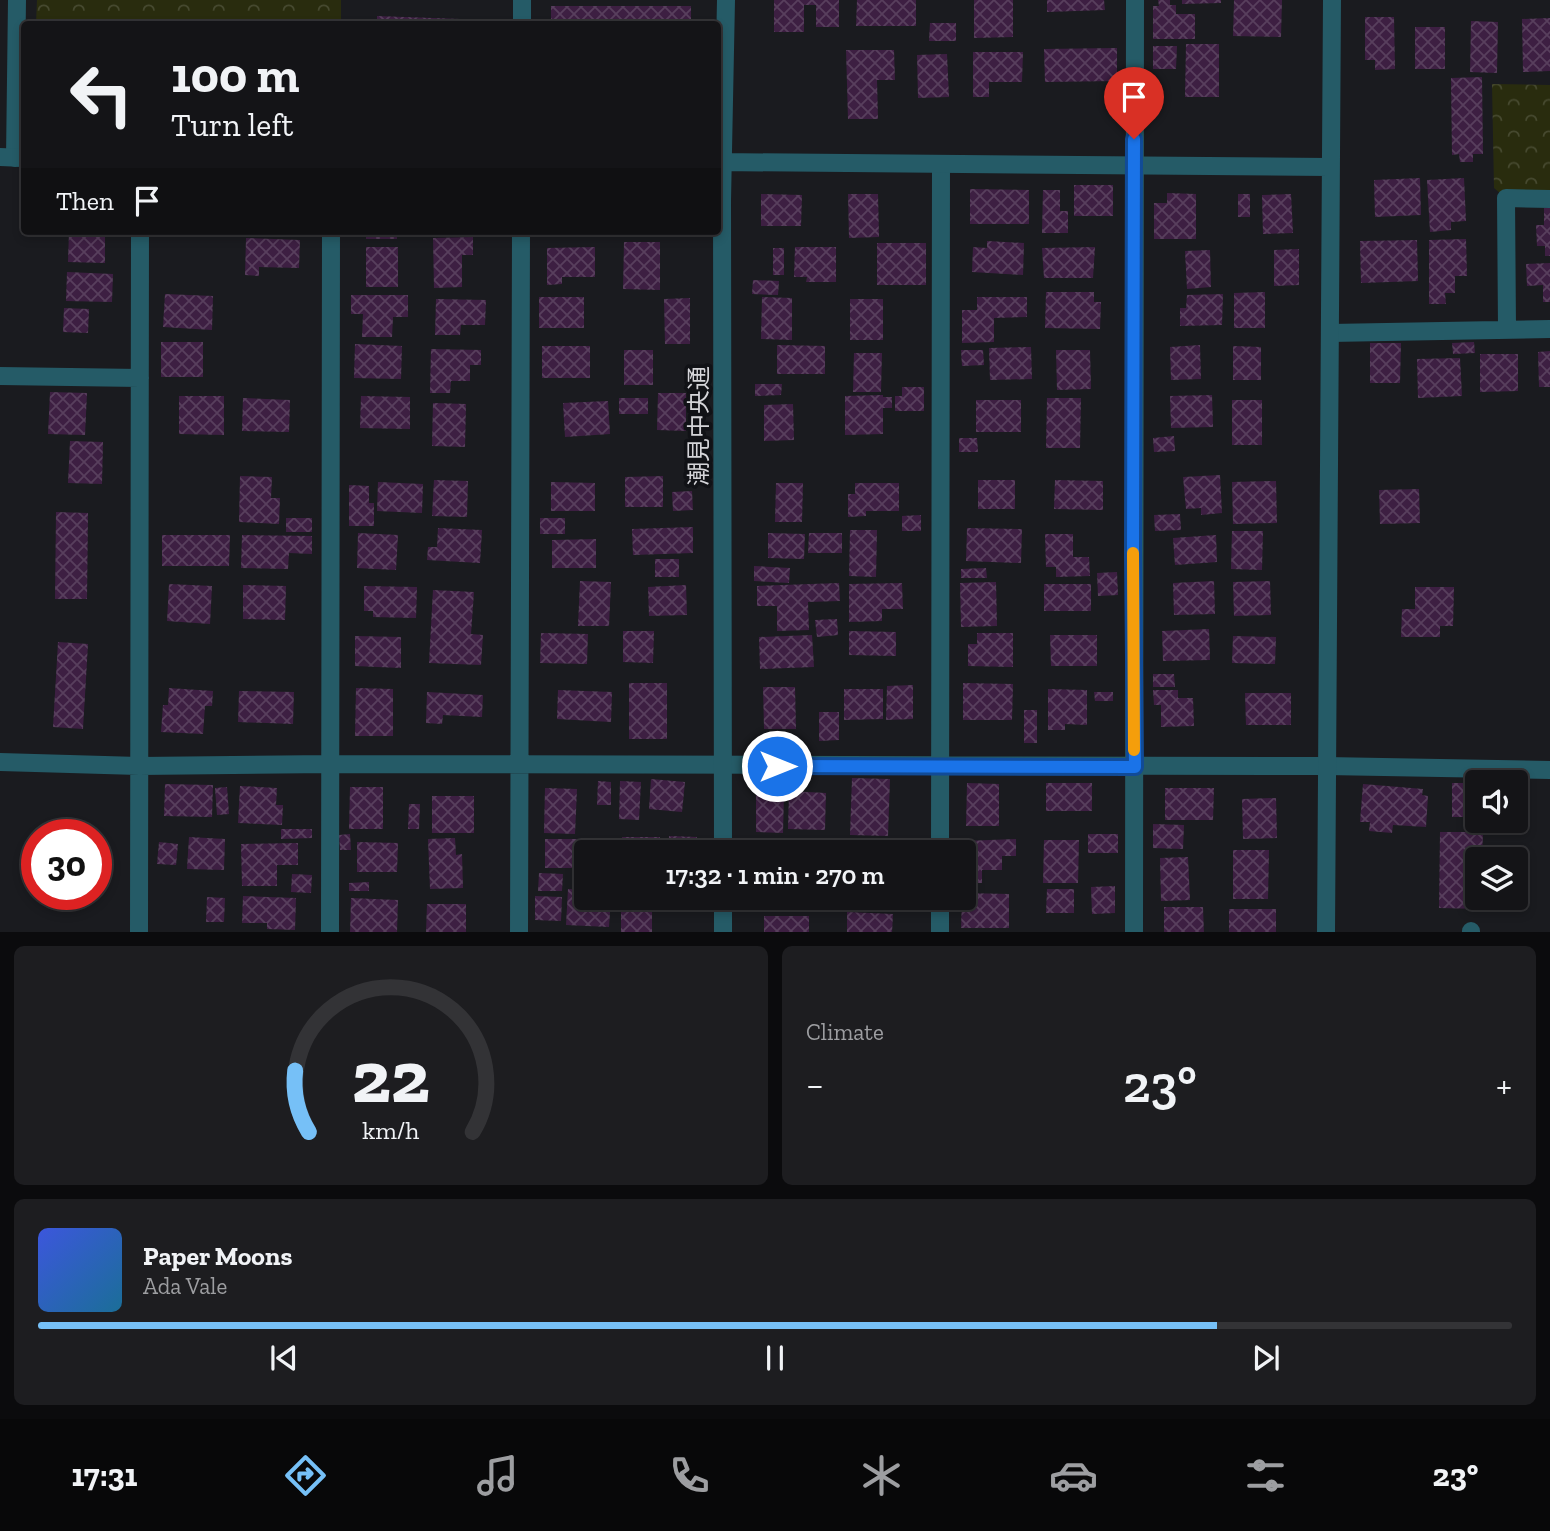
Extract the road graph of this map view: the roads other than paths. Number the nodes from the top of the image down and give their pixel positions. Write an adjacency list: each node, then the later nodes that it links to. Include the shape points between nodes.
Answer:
1 (17, 0): 8 (street)
2 (522, 0): 6 (street)
3 (726, 0): 7 (street, 潮見中央通)
4 (1135, 0): 11 (street)
5 (1332, 0): 12 (street)
6 (522, 21)
7 (721, 135)
8 (13, 158)
9 (721, 162): 10 (street)
10 (941, 165): 11 (street); 29 (street)
11 (1134, 167): 12 (street); 30 (street)
12 (1329, 167): 20 (street)
13 (1550, 199): 18 (street, via 1506,198)
14 (140, 235): 22 (street)
15 (331, 235): 24 (street)
16 (521, 235): 25 (street)
17 (720, 235): 26 (street, 潮見中央通)
18 (1507, 328): 19 (street); 20 (street)
19 (1550, 329)
20 (1330, 333): 28 (street)
21 (0, 376): 22 (street)
22 (140, 377): 27 (street)
23 (0, 762): 27 (street)
24 (331, 764): 25 (street); 27 (street); 37 (street)
25 (518, 765): 26 (street); 38 (street)
26 (723, 765): 29 (street); 32 (street, 潮見中央通)
27 (139, 766): 36 (street)
28 (1326, 766): 30 (street); 31 (street); 42 (street)
29 (941, 767): 30 (street); 33 (street)
30 (1135, 767): 41 (street)
31 (1550, 770)
32 (723, 840)
33 (940, 840)
34 (723, 910): 39 (street)
35 (940, 910): 40 (street)
36 (139, 932)
37 (330, 932)
38 (519, 932)
39 (723, 932)
40 (940, 932)
41 (1134, 932)
42 (1326, 932)

